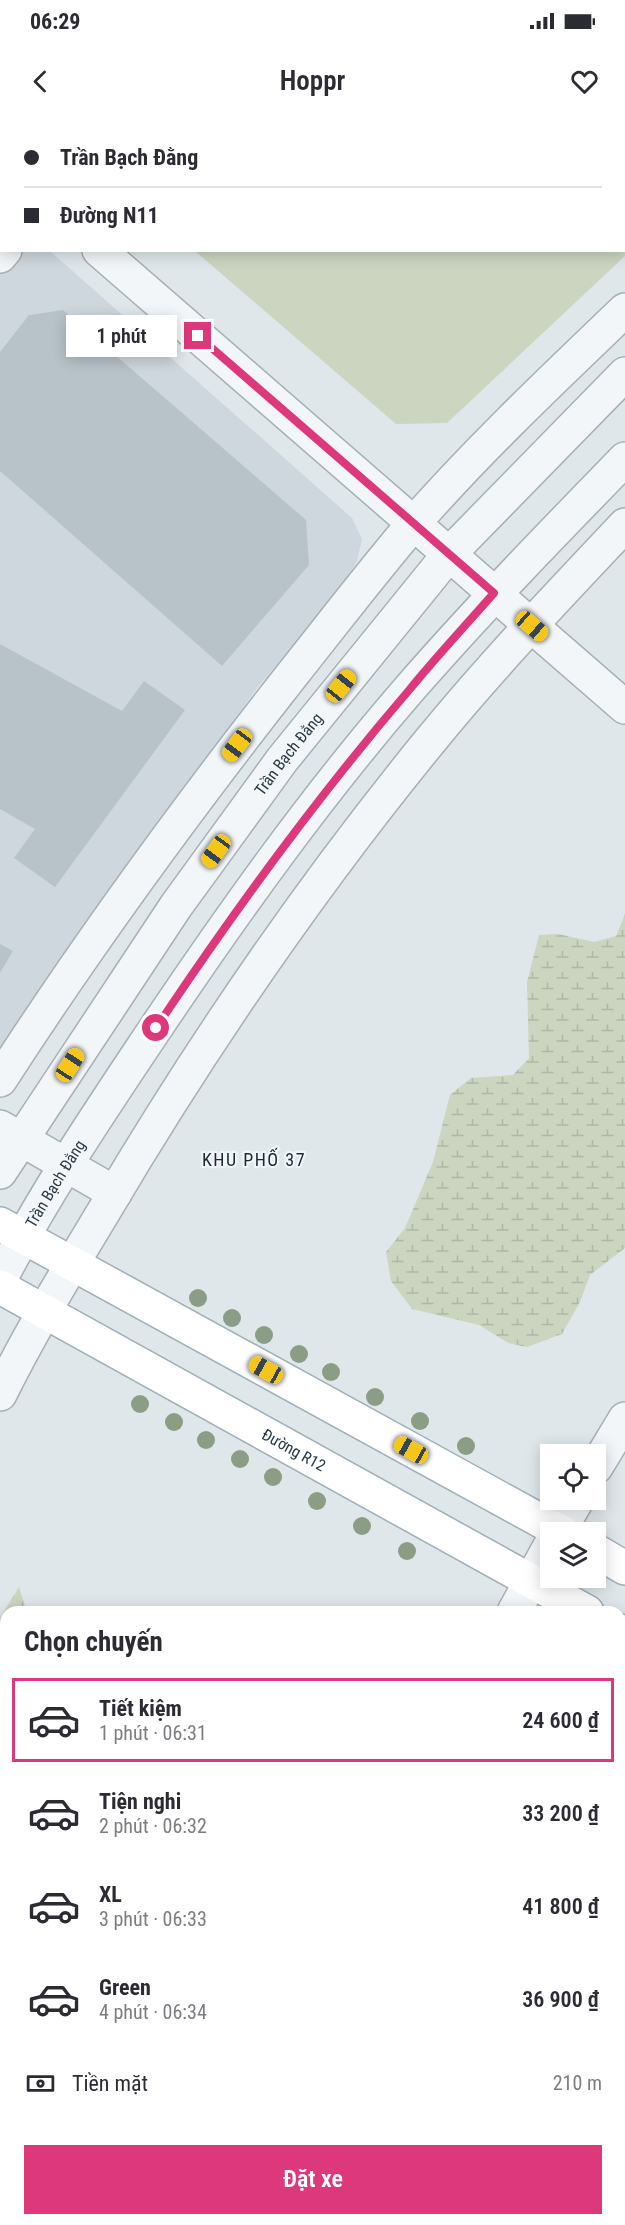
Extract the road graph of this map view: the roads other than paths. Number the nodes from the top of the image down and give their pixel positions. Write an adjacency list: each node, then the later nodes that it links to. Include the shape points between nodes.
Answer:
1 (101, 252): 5 (street)
2 (625, 310): 5 (street, via 523,407)
3 (625, 374): 7 (street, Trần Bạch Đằng)
4 (625, 459): 8 (street, Trần Bạch Đằng)
5 (414, 523): 7 (street); 11 (street, via 183,817)
6 (625, 525): 9 (street)
7 (450, 553): 8 (street); 12 (street, Trần Bạch Đằng, via 269,778)
8 (494, 593): 9 (street); 14 (street, Trần Bạch Đằng, via 410,688 224,928)
9 (532, 626): 10 (street); 15 (street, via 430,741 313,895 200,1056)
10 (625, 707)
11 (0, 1080)
12 (10, 1133): 13 (street, Trần Bạch Đằng); 14 (street)
13 (0, 1172)
14 (59, 1177): 15 (street); 16 (street, Trần Bạch Đằng)
15 (107, 1204): 17 (street)
16 (12, 1230): 17 (main road); 18 (street, Trần Bạch Đằng)
17 (71, 1263): 20 (street); 24 (main road)
18 (0, 1280)
19 (0, 1287): 20 (main road, Đường R12)
20 (44, 1311): 21 (street); 28 (main road, Đường R12)
21 (0, 1394)
22 (625, 1419): 23 (street)
23 (606, 1450)
24 (540, 1526)
25 (606, 1557): 27 (main road)
26 (540, 1566): 28 (street)
27 (625, 1568)
28 (531, 1581): 29 (street); 30 (main road, Đường R12)
29 (517, 1606)
30 (576, 1606)

